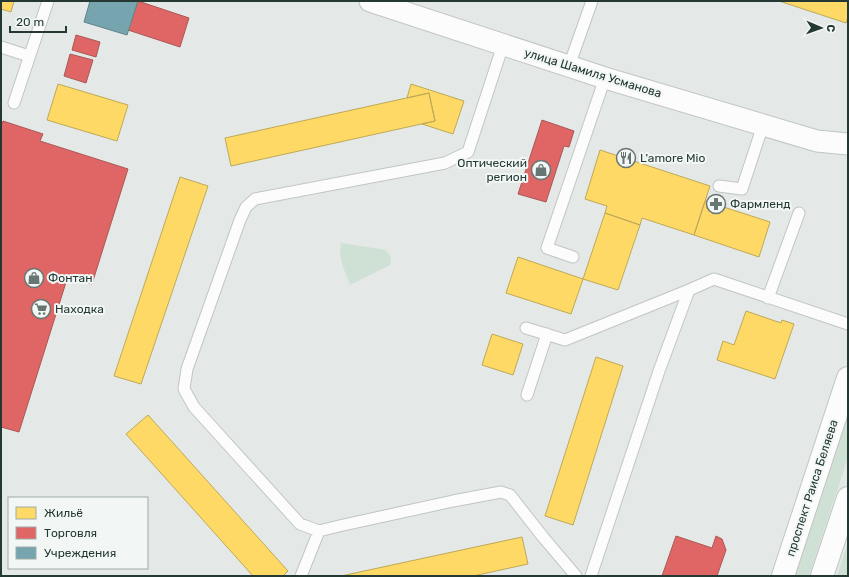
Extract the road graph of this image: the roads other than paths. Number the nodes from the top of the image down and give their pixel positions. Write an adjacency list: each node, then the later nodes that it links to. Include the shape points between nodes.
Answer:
1 (48, 1): 6 (lane)
2 (370, 1): 4 (street, улица Шамиля Усманова)
3 (589, 2): 7 (lane)
4 (504, 45): 7 (street, улица Шамиля Усманова); 25 (lane, via 468,152 445,163 255,199 246,207 240,220 187,369 184,389 194,407 300,524)
5 (1, 47): 6 (lane)
6 (29, 56): 9 (lane)
7 (569, 66): 8 (street, улица Шамиля Усманова)
8 (605, 78): 10 (street, улица Шамиля Усманова); 16 (lane, via 547,248)
9 (14, 103)
10 (763, 124): 11 (street, улица Шамиля Усманова); 14 (lane, via 742,189)
11 (817, 141): 12 (street, улица Шамиля Усманова); 13 (street, улица Шамиля Усманова)
12 (848, 144)
13 (848, 158)
14 (719, 186)
15 (798, 213): 18 (lane)
16 (573, 257)
17 (689, 290): 18 (lane, via 714,279); 21 (lane, via 565,340); 29 (lane, via 659,371)
18 (768, 298): 19 (lane)
19 (848, 324)
20 (526, 328): 21 (lane)
21 (547, 334): 23 (lane)
22 (848, 382): 30 (street, проспект Раиса Беляева)
23 (527, 395)
24 (848, 498): 26 (street)
25 (319, 531): 27 (lane); 28 (lane, via 501,492 510,495)
26 (843, 533): 31 (street)
27 (301, 576)
28 (576, 576)
29 (591, 576)
30 (783, 576)
31 (822, 576)

